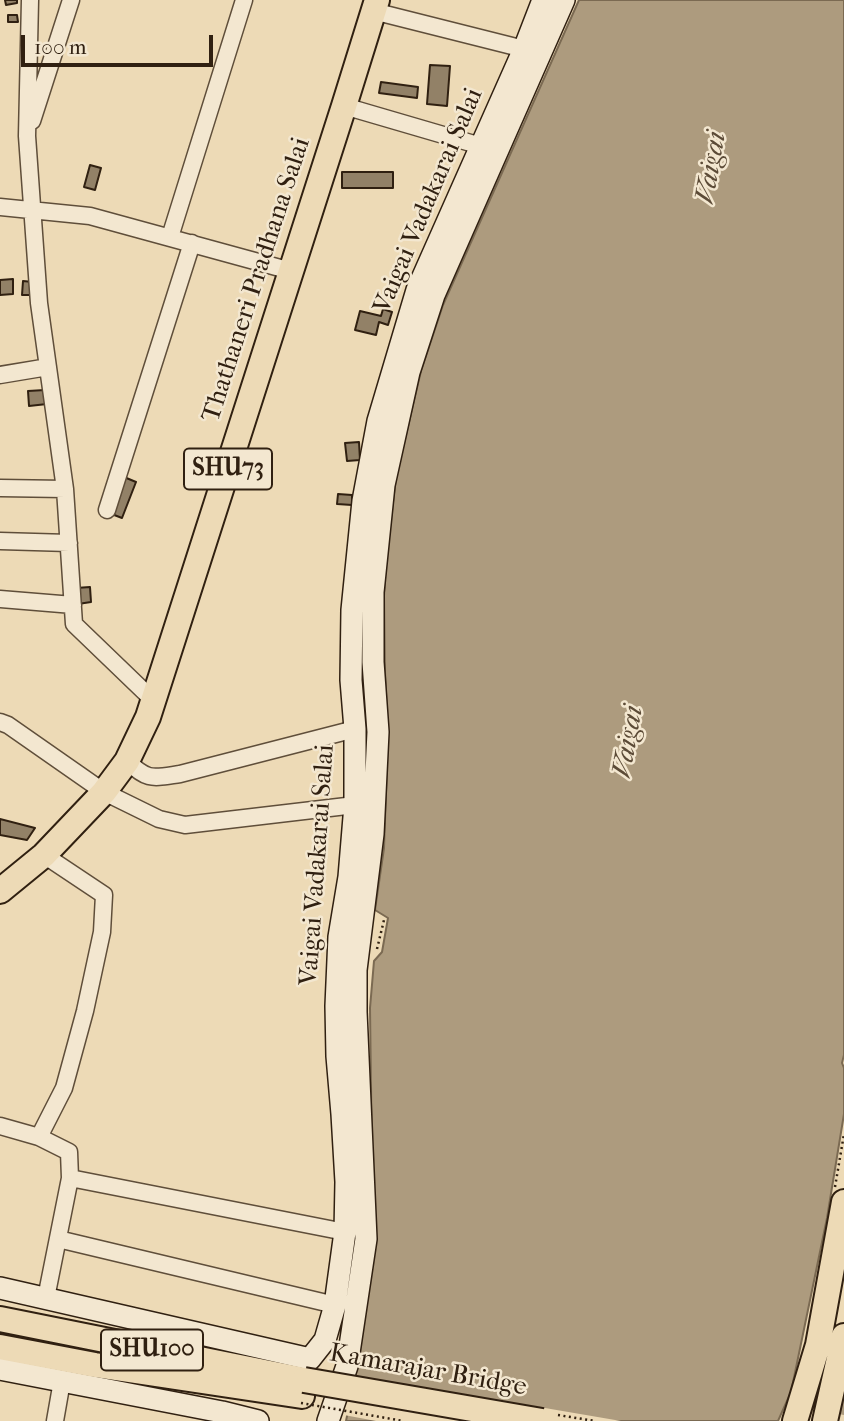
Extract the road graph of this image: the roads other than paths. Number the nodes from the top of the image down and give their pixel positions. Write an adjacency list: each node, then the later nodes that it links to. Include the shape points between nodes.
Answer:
1 (30, 0): 9 (street)
2 (71, 0): 9 (street)
3 (244, 0): 13 (street)
4 (543, 0): 7 (main road, Vaigai Vadakarai Salai)
5 (564, 0): 49 (main road, Vaigai Vadakarai Salai, via 434,295 409,372 384,485 373,592 378,732 373,834 356,970 366,1239)
6 (375, 5): 7 (street); 8 (main road, Thathaneri Pradhana Salai / SHU73)
7 (524, 49): 10 (main road, Vaigai Vadakarai Salai)
8 (344, 106): 10 (street); 15 (main road, Thathaneri Pradhana Salai / SHU73)
9 (27, 136): 12 (street)
10 (481, 146): 27 (main road, Vaigai Vadakarai Salai, via 417,290 378,421 363,501 352,610)
11 (0, 207): 12 (street)
12 (32, 209): 13 (street, via 90,216); 16 (street)
13 (170, 237): 14 (street)
14 (192, 243): 15 (street); 20 (street)
15 (291, 271): 25 (main road, Thathaneri Pradhana Salai / SHU73)
16 (48, 367): 17 (street); 19 (street)
17 (0, 375)
18 (0, 488): 19 (street)
19 (65, 489): 22 (street)
20 (107, 510)
21 (0, 541): 22 (street)
22 (69, 543): 24 (street)
23 (0, 599): 24 (street)
24 (73, 605): 25 (street, via 74,624)
25 (155, 701): 28 (main road, Thathaneri Pradhana Salai / SHU73)
26 (0, 722): 29 (street)
27 (355, 729): 28 (street, via 180,774 141,775); 30 (main road, Vaigai Vadakarai Salai)
28 (127, 761): 29 (main road, Thathaneri Pradhana Salai / SHU73)
29 (104, 792): 30 (street, via 185,825); 31 (main road, Thathaneri Pradhana Salai / SHU73)
30 (355, 806): 37 (main road, Vaigai Vadakarai Salai, via 335,1006)
31 (44, 855): 32 (main road, Thathaneri Pradhana Salai / SHU73); 34 (street, via 104,895 102,932 85,1011 64,1088)
32 (0, 891)
33 (0, 1126): 34 (street)
34 (39, 1137): 35 (street, via 69,1152)
35 (70, 1178): 37 (street); 38 (street)
36 (844, 1202): 55 (main road, via 818,1345)
37 (345, 1232): 41 (main road, Vaigai Vadakarai Salai)
38 (58, 1239): 40 (street); 41 (street)
39 (0, 1288): 40 (main road, Vaigai Vadakarai Salai)
40 (46, 1298): 41 (main road, Vaigai Vadakarai Salai, via 310,1359 325,1340)
41 (335, 1305)
42 (0, 1319): 47 (main road, SHU100)
43 (844, 1336): 56 (main road)
44 (0, 1348): 47 (main road, SHU100)
45 (0, 1369): 46 (main road)
46 (62, 1381): 48 (main road); 51 (street)
47 (302, 1393): 53 (main road, Kamarajar Bridge / SHU100); 54 (main road, Kamarajar Bridge / SHU100, bridge)
48 (184, 1413): 50 (main road)
49 (337, 1415)
50 (221, 1417): 52 (main road)
51 (55, 1421)
52 (258, 1421)
53 (445, 1421)
54 (542, 1421)
55 (795, 1421)
56 (825, 1421)

